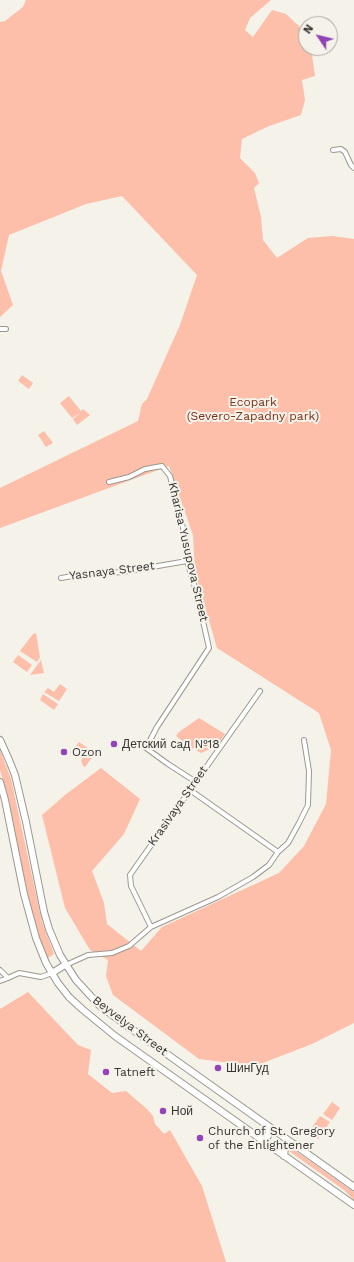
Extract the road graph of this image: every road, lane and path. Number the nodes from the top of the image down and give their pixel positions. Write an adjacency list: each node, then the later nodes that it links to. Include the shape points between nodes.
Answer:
1 (333, 150): 2 (street, via 341,149 345,152)
2 (354, 168)
3 (0, 329): 4 (street)
4 (6, 329)
5 (109, 482): 6 (street, Kharisa Yusupova Street, via 129,477 145,469 162,466 170,476 188,548)
6 (187, 561): 7 (street, Yasnaya Street, via 123,572); 12 (street, Kharisa Yusupova Street, via 209,648 146,746 147,750)
7 (61, 578)
8 (260, 691): 12 (street, Krasivaya Street)
9 (0, 740): 16 (main road, Beyvelya Street, via 15,775 48,924 54,944)
10 (304, 740): 14 (street, via 309,771 308,805 288,842)
11 (0, 782): 18 (main road, Beyvelya Street, via 30,922)
12 (196, 782): 13 (street, Krasivaya Street)
13 (190, 790): 14 (street); 15 (street, Krasivaya Street, via 130,875 131,886)
14 (278, 852): 15 (street, via 269,865 253,877 218,897)
15 (151, 928): 16 (street, via 129,946 112,953 88,956)
16 (65, 965): 18 (main road); 21 (main road, Beyvelya Street, via 99,1005)
17 (0, 970): 19 (street)
18 (52, 973): 19 (street, via 41,977 20,973); 22 (main road, Beyvelya Street, via 69,997 100,1025)
19 (8, 978): 20 (street)
20 (0, 981)
21 (268, 1126): 22 (main road, via 268,1136); 23 (main road, Beyvelya Street)
22 (260, 1138): 24 (main road, Beyvelya Street)
23 (294, 1144): 24 (main road, via 285,1148); 25 (main road, Beyvelya Street)
24 (284, 1156): 26 (main road, Beyvelya Street)
25 (354, 1187)
26 (354, 1205)

